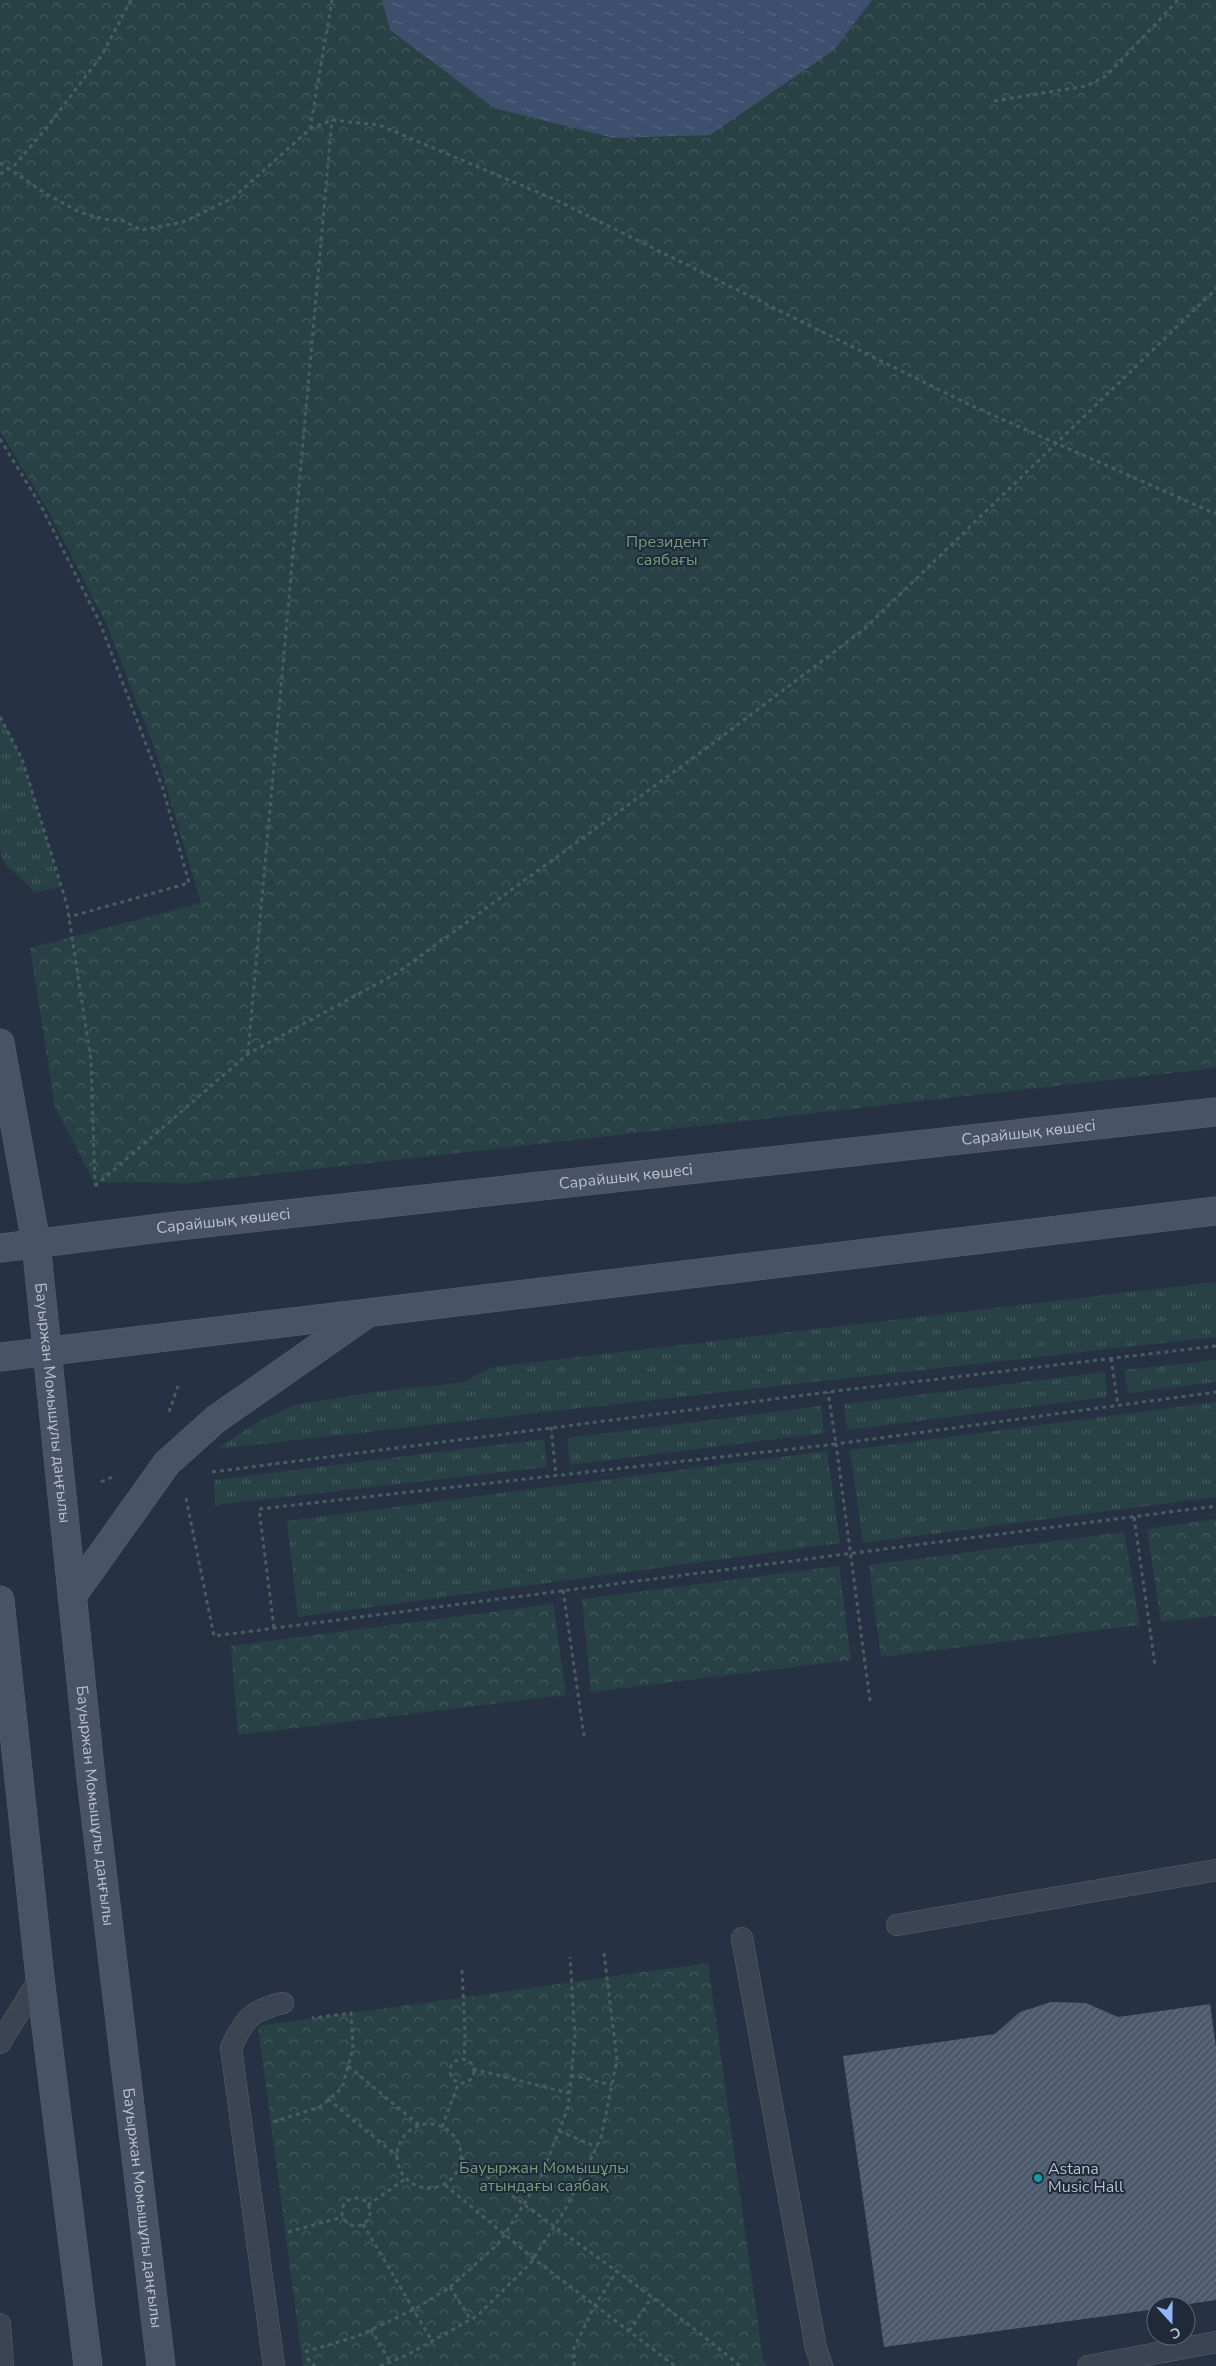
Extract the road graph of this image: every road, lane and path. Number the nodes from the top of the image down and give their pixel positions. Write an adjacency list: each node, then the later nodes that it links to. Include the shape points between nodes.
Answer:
1 (131, 0): 8 (path, via 102,55 44,131)
2 (332, 0): 6 (path)
3 (1178, 0): 4 (path, via 1106,76 1086,86)
4 (994, 101)
5 (332, 120): 6 (path); 12 (path, via 379,125 556,200 970,405); 17 (path)
6 (310, 129): 8 (path, via 234,198 183,222 141,230 124,221 79,212)
7 (0, 163): 8 (path)
8 (9, 169): 9 (path)
9 (0, 174)
10 (1216, 289): 12 (path)
11 (0, 438): 15 (path, via 41,506 100,623 163,789 189,884)
12 (1059, 443): 13 (path); 17 (path, via 863,630 708,748 397,974)
13 (1216, 514)
14 (0, 717): 15 (path, via 22,759)
15 (69, 917): 17 (path, via 91,1060 95,1186)
16 (0, 1043): 20 (main road, Бауыржан Момышұлы даңғылы)
17 (248, 1054)
18 (1216, 1112): 20 (main road, Сарайшық көшесі)
19 (1216, 1212): 22 (main road)
20 (36, 1243): 21 (main road, Сарайшық көшесі); 24 (main road, Бауыржан Момышұлы даңғылы)
21 (0, 1248)
22 (368, 1313): 24 (main road); 39 (main road, via 216,1419 167,1464)
23 (1216, 1346): 26 (path)
24 (47, 1352): 25 (main road); 39 (main road, Бауыржан Момышұлы даңғылы)
25 (0, 1358)
26 (1111, 1358): 27 (path); 29 (path)
27 (828, 1392): 30 (path); 31 (path)
28 (1216, 1392): 29 (path)
29 (1118, 1405): 31 (path)
30 (551, 1427): 32 (path); 33 (path)
31 (836, 1444): 33 (path); 37 (path)
32 (210, 1472)
33 (556, 1476): 41 (path, via 258,1509)
34 (185, 1495): 41 (path, via 214,1636)
35 (1216, 1506): 36 (path)
36 (1134, 1517): 37 (path); 42 (path)
37 (851, 1552): 38 (path); 43 (path)
38 (563, 1590): 41 (path); 44 (path)
39 (72, 1596): 95 (main road, Бауыржан Момышұлы даңғылы)
40 (0, 1600): 51 (main road)
41 (274, 1628)
42 (1155, 1665)
43 (870, 1701)
44 (584, 1736)
45 (1216, 1870): 46 (lane)
46 (897, 1925)
47 (742, 1938): 101 (lane, via 816,2348)
48 (604, 1953): 60 (path, via 617,2060)
49 (570, 1957): 58 (path, via 575,2037)
50 (462, 1970): 55 (path)
51 (40, 1978): 54 (lane); 94 (main road)
52 (283, 2003): 96 (lane, via 261,2008 241,2026 231,2048)
53 (304, 2019): 56 (path, via 351,2013 353,2048)
54 (0, 2043)
55 (464, 2059): 57 (path); 59 (path, via 456,2060 450,2070 452,2078)
56 (348, 2066): 62 (path, via 342,2088); 64 (path)
57 (474, 2069): 59 (path, via 469,2080); 61 (path)
58 (571, 2075): 60 (path); 61 (path)
59 (459, 2082): 65 (path)
60 (612, 2085): 67 (path)
61 (570, 2093): 66 (path)
62 (328, 2099): 63 (path, via 320,2106 271,2123); 68 (path)
63 (270, 2113)
64 (419, 2126): 65 (path); 68 (path, via 403,2137)
65 (442, 2127): 69 (path, via 455,2136)
66 (559, 2131): 67 (path); 73 (path, via 540,2179)
67 (597, 2147): 76 (path)
68 (397, 2156): 70 (path, via 399,2171)
69 (461, 2157): 71 (path, via 459,2168); 73 (path)
70 (406, 2179): 71 (path, via 414,2186 424,2188); 72 (path)
71 (445, 2185): 77 (path)
72 (368, 2205): 74 (path, via 361,2199 348,2201 343,2208); 75 (path, via 370,2215)
73 (523, 2205): 76 (path); 77 (path)
74 (343, 2217): 75 (path, via 352,2226); 78 (path, via 285,2232)
75 (363, 2224): 84 (path)
76 (555, 2225): 79 (path); 80 (path)
77 (505, 2234): 79 (path); 81 (path)
78 (286, 2242)
79 (534, 2259): 83 (path); 85 (path)
80 (617, 2271): 82 (path); 83 (path)
81 (450, 2287): 84 (path); 85 (path)
82 (652, 2297): 88 (path); 100 (path)
83 (595, 2305): 88 (path); 98 (path, via 574,2348)
84 (415, 2309): 87 (path); 89 (path)
85 (471, 2320): 89 (path)
86 (0, 2324): 93 (lane)
87 (372, 2329): 91 (path); 92 (path)
88 (629, 2331): 99 (path)
89 (432, 2341): 92 (path)
90 (1216, 2342): 102 (lane)
91 (301, 2353)
92 (390, 2362): 97 (path)
93 (3, 2366)
94 (88, 2366)
95 (161, 2366)
96 (274, 2366)
97 (380, 2366)
98 (574, 2366)
99 (675, 2366)
100 (740, 2366)
101 (822, 2366)
102 (1088, 2366)

